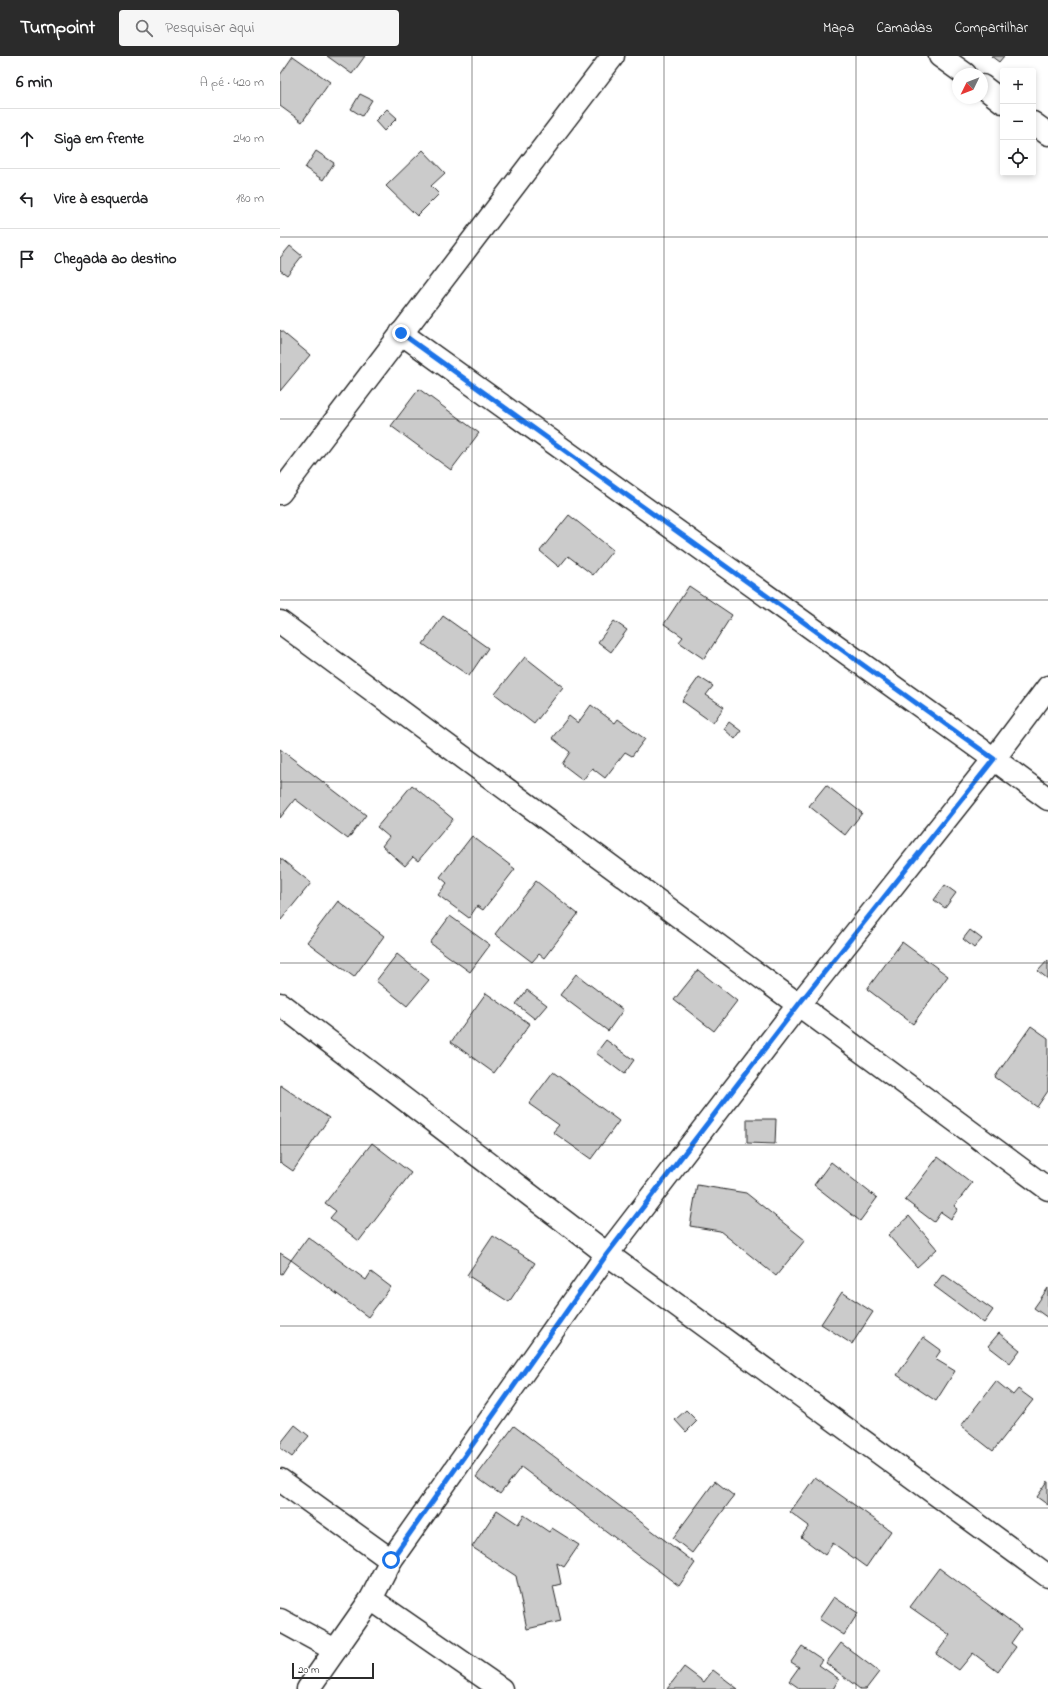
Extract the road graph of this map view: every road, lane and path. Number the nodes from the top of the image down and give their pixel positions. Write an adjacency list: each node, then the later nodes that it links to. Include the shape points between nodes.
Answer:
1 (613, 56): 8 (street)
2 (940, 56): 3 (street)
3 (957, 68)
4 (988, 91): 5 (street)
5 (1000, 100)
6 (1036, 125): 7 (street)
7 (1048, 134)
8 (401, 333): 9 (street); 12 (street)
9 (280, 493)
10 (280, 622): 15 (street)
11 (1048, 687): 12 (street)
12 (994, 759): 13 (street); 15 (street)
13 (1048, 799)
14 (280, 1004): 17 (street)
15 (799, 1004): 16 (street); 17 (street)
16 (1048, 1189)
17 (607, 1254): 19 (street); 20 (street)
18 (280, 1480): 19 (street)
19 (391, 1560): 21 (street)
20 (1048, 1576)
21 (371, 1599): 23 (street); 25 (street)
22 (280, 1620): 23 (street)
23 (335, 1650): 24 (street)
24 (308, 1689)
25 (501, 1689)

